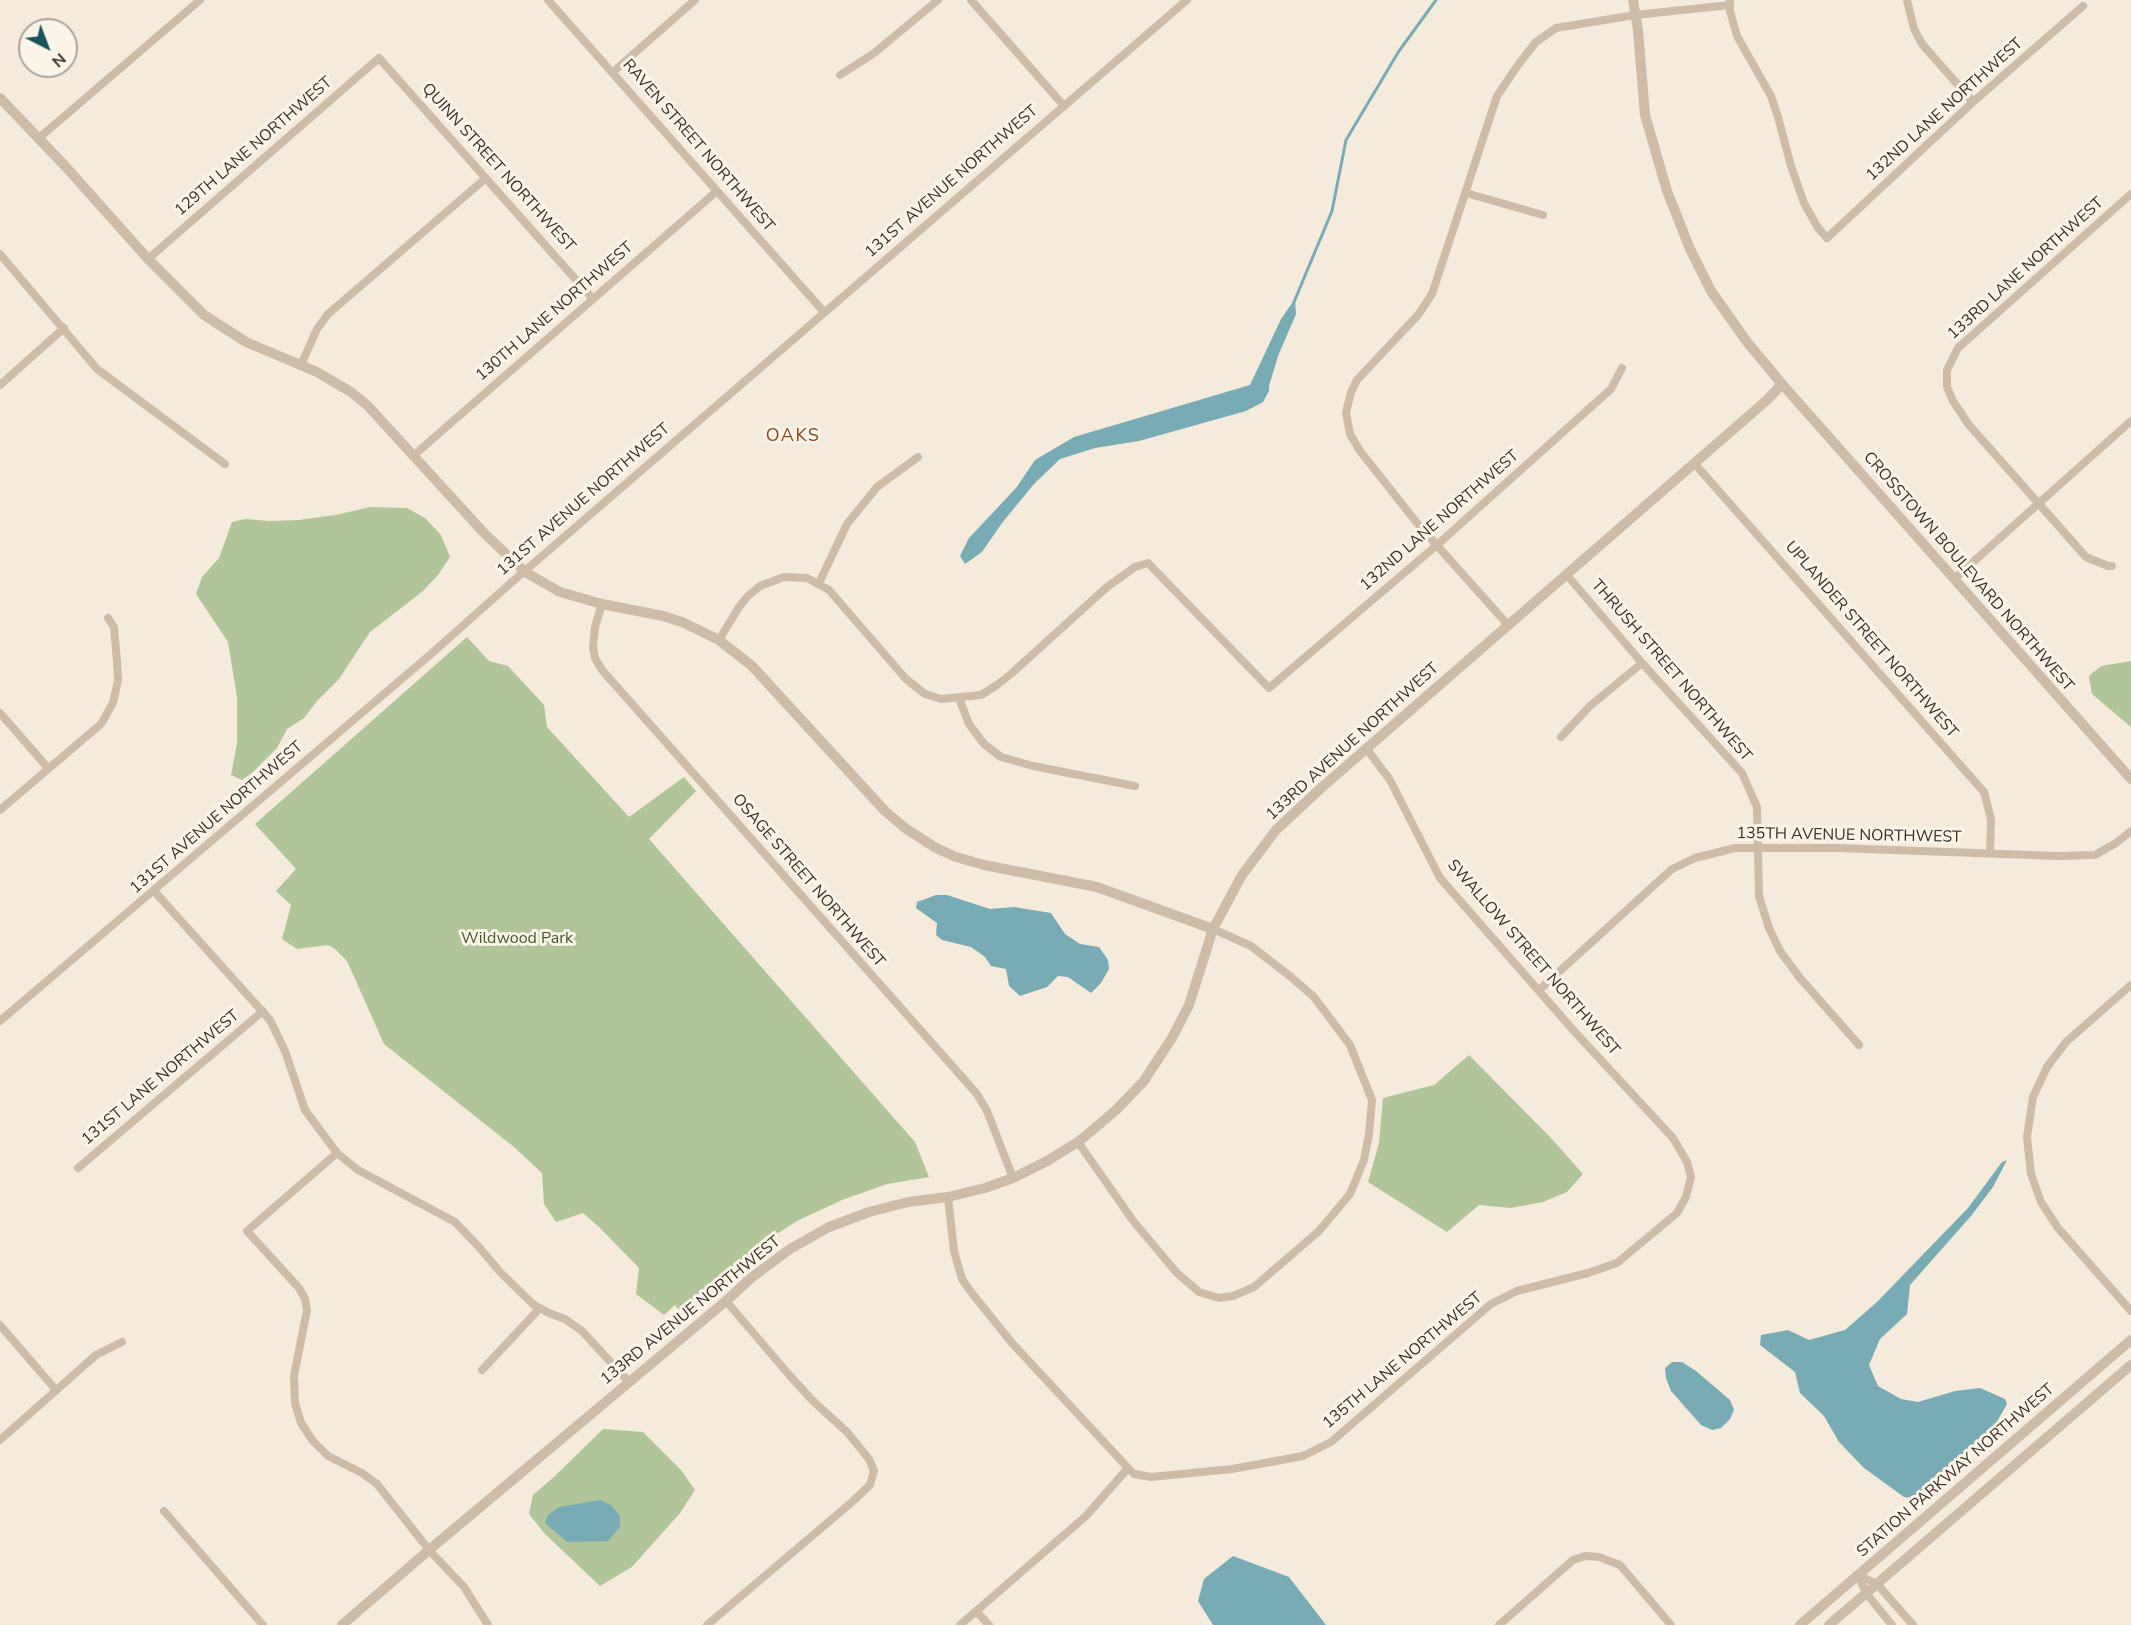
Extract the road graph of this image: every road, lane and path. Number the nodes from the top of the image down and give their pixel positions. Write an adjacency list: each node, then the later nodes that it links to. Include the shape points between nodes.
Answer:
1 (200, 0): 18 (street)
2 (548, 0): 13 (street, RAVEN STREET NORTHWEST)
3 (695, 0): 13 (street)
4 (938, 0): 14 (street, via 873,54)
5 (971, 0): 17 (street)
6 (1187, 0): 17 (street, 131ST AVENUE NORTHWEST)
7 (1633, 0): 11 (street, CROSSTOWN BOULEVARD NORTHWEST)
8 (1907, 0): 16 (street, via 1922,44)
9 (1730, 2): 11 (street); 16 (street, 132ND LANE NORTHWEST, via 1737,36 1779,117 1804,203 1827,238)
10 (2084, 6): 16 (street, 132ND LANE NORTHWEST)
11 (1635, 15): 21 (street, via 1557,28 1536,42 1497,96); 31 (street, CROSSTOWN BOULEVARD NORTHWEST, via 1645,115 1667,191 1690,249 1711,291)
12 (379, 58): 19 (street, QUINN STREET NORTHWEST); 25 (street, 129TH LANE NORTHWEST)
13 (613, 72): 20 (street, RAVEN STREET NORTHWEST)
14 (840, 75)
15 (0, 98): 18 (street)
16 (1973, 102)
17 (1064, 106): 27 (street, 131ST AVENUE NORTHWEST)
18 (39, 138): 25 (street)
19 (486, 178): 26 (street, QUINN STREET NORTHWEST); 29 (street, via 328,314 317,328)
20 (717, 191): 26 (street, 130TH LANE NORTHWEST); 27 (street, RAVEN STREET NORTHWEST)
21 (1466, 193): 23 (street); 39 (street, via 1432,294 1418,315 1357,380 1346,413 1350,434 1359,451)
22 (2131, 194): 38 (street, 133RD LANE NORTHWEST, via 1959,348 1947,370 1947,387 1969,425)
23 (1543, 215)
24 (0, 254): 28 (street)
25 (148, 259): 29 (street, via 221,328)
26 (593, 299): 34 (street, 130TH LANE NORTHWEST)
27 (824, 312): 41 (street, 131ST AVENUE NORTHWEST)
28 (64, 328): 32 (street); 37 (street, via 97,369)
29 (301, 365): 34 (street, via 351,392)
30 (1622, 368): 39 (street, 132ND LANE NORTHWEST, via 1611,389)
31 (1782, 384): 36 (street, 133RD AVENUE NORTHWEST); 43 (street, CROSSTOWN BOULEVARD NORTHWEST)
32 (0, 385)
33 (2131, 421): 38 (street)
34 (413, 456): 41 (street)
35 (918, 457): 44 (street, via 877,487 847,524)
36 (1694, 463): 42 (street, 133RD AVENUE NORTHWEST); 60 (street, UPLANDER STREET NORTHWEST, via 1984,792 1991,819)
37 (225, 464)
38 (2038, 504): 40 (street, via 2086,557); 43 (street)
39 (1437, 546): 47 (street); 50 (street, 132ND LANE NORTHWEST, via 1269,688 1148,562 1107,587 997,685 981,695)
40 (2112, 566)
41 (525, 572): 45 (street, via 560,592); 61 (street, 131ST AVENUE NORTHWEST)
42 (1566, 574): 47 (street, 133RD AVENUE NORTHWEST); 49 (street, THRUSH STREET NORTHWEST)
43 (1954, 579): 55 (street, CROSSTOWN BOULEVARD NORTHWEST)
44 (819, 583): 48 (street, via 784,577 760,586 747,596); 50 (street, via 906,679 926,694 941,699)
45 (602, 604): 48 (street, via 682,622); 72 (street, OSAGE STREET NORTHWEST, via 593,647 602,670 977,1094)
46 (108, 618): 54 (street, via 114,627 117,661 113,703 101,724)
47 (1508, 625): 53 (street, 133RD AVENUE NORTHWEST)
48 (719, 640): 62 (street, via 752,666 885,811 936,848 984,865 1097,887)
49 (1642, 663): 52 (street, via 1590,706); 59 (street, THRUSH STREET NORTHWEST, via 1742,773 1756,807)
50 (959, 698): 56 (street, via 969,724 1000,757)
51 (0, 713): 54 (street)
52 (1561, 737)
53 (1366, 748): 62 (street, 133RD AVENUE NORTHWEST, via 1276,830 1242,875); 64 (street, SWALLOW STREET NORTHWEST, via 1390,780 1440,878)
54 (48, 768): 57 (street)
55 (2131, 778)
56 (1135, 786)
57 (0, 810)
58 (2131, 831): 60 (street, 135TH AVENUE NORTHWEST, via 2095,855)
59 (1758, 848): 60 (street, 135TH AVENUE NORTHWEST); 64 (street, 135TH AVENUE NORTHWEST, via 1735,848 1695,858 1672,869); 67 (street, THRUSH STREET NORTHWEST, via 1759,896 1780,951)
60 (1990, 853)
61 (154, 892): 65 (street); 66 (street, 131ST AVENUE NORTHWEST)
62 (1213, 929): 68 (street, 133RD AVENUE NORTHWEST, via 1189,1005 1164,1052 1124,1102); 68 (street, via 1251,946 1314,997 1350,1045 1372,1100 1369,1134 1350,1194 1319,1231 1254,1287 1220,1298 1199,1292 1177,1273 1134,1222)
63 (2131, 985): 76 (street, via 2066,1042 2047,1067 2033,1097 2027,1137 2031,1174 2041,1202 2058,1228)
64 (1539, 990): 71 (street, SWALLOW STREET NORTHWEST, via 1673,1138)
65 (263, 1011): 69 (street, via 285,1052 305,1110); 70 (street, 131ST LANE NORTHWEST)
66 (0, 1021)
67 (1858, 1045)
68 (1078, 1142): 72 (street, 133RD AVENUE NORTHWEST)
69 (337, 1153): 75 (street, via 358,1170 455,1222 500,1272); 87 (street, via 247,1232 306,1299 308,1310 294,1376 301,1423 328,1456 377,1484)
70 (78, 1168)
71 (1691, 1177): 85 (street, 135TH LANE NORTHWEST, via 1677,1213 1617,1263 1517,1291 1491,1304 1331,1442 1303,1456 1232,1469 1151,1477 1134,1474)
72 (1013, 1178): 73 (street, 133RD AVENUE NORTHWEST)
73 (948, 1197): 74 (street, 133RD AVENUE NORTHWEST, via 908,1202 829,1227 790,1249); 85 (street, via 954,1251 962,1279 1012,1343)
74 (726, 1301): 82 (street, 133RD AVENUE NORTHWEST); 95 (street, via 806,1393 847,1432 874,1471 870,1485 852,1502)
75 (540, 1308): 81 (street); 82 (street, via 582,1331)
76 (2131, 1311)
77 (0, 1325): 83 (street)
78 (2131, 1340): 88 (street, STATION PARKWAY NORTHWEST)
79 (122, 1342): 83 (street, via 96,1355)
80 (2131, 1365): 89 (street, STATION PARKWAY NORTHWEST)
81 (482, 1370)
82 (629, 1382): 87 (street, 133RD AVENUE NORTHWEST)
83 (56, 1390): 84 (street)
84 (0, 1440)
85 (1128, 1468): 91 (street, via 1086,1516)
86 (164, 1511): 92 (street)
87 (429, 1550): 93 (street, 133RD AVENUE NORTHWEST); 94 (street, via 464,1587)
88 (1858, 1575): 89 (street); 90 (street); 100 (street, STATION PARKWAY NORTHWEST)
89 (1877, 1584): 90 (street, STATION PARKWAY NORTHWEST); 103 (street)
90 (1866, 1593): 101 (street, STATION PARKWAY NORTHWEST); 102 (street)
91 (976, 1611): 96 (street); 97 (street)
92 (263, 1625)
93 (342, 1625)
94 (488, 1625)
95 (707, 1625)
96 (960, 1625)
97 (989, 1625)
98 (1499, 1625): 99 (street, via 1573,1560 1585,1556 1620,1565)
99 (1671, 1625)
100 (1800, 1625)
101 (1830, 1625)
102 (1892, 1625)
103 (1913, 1625)

